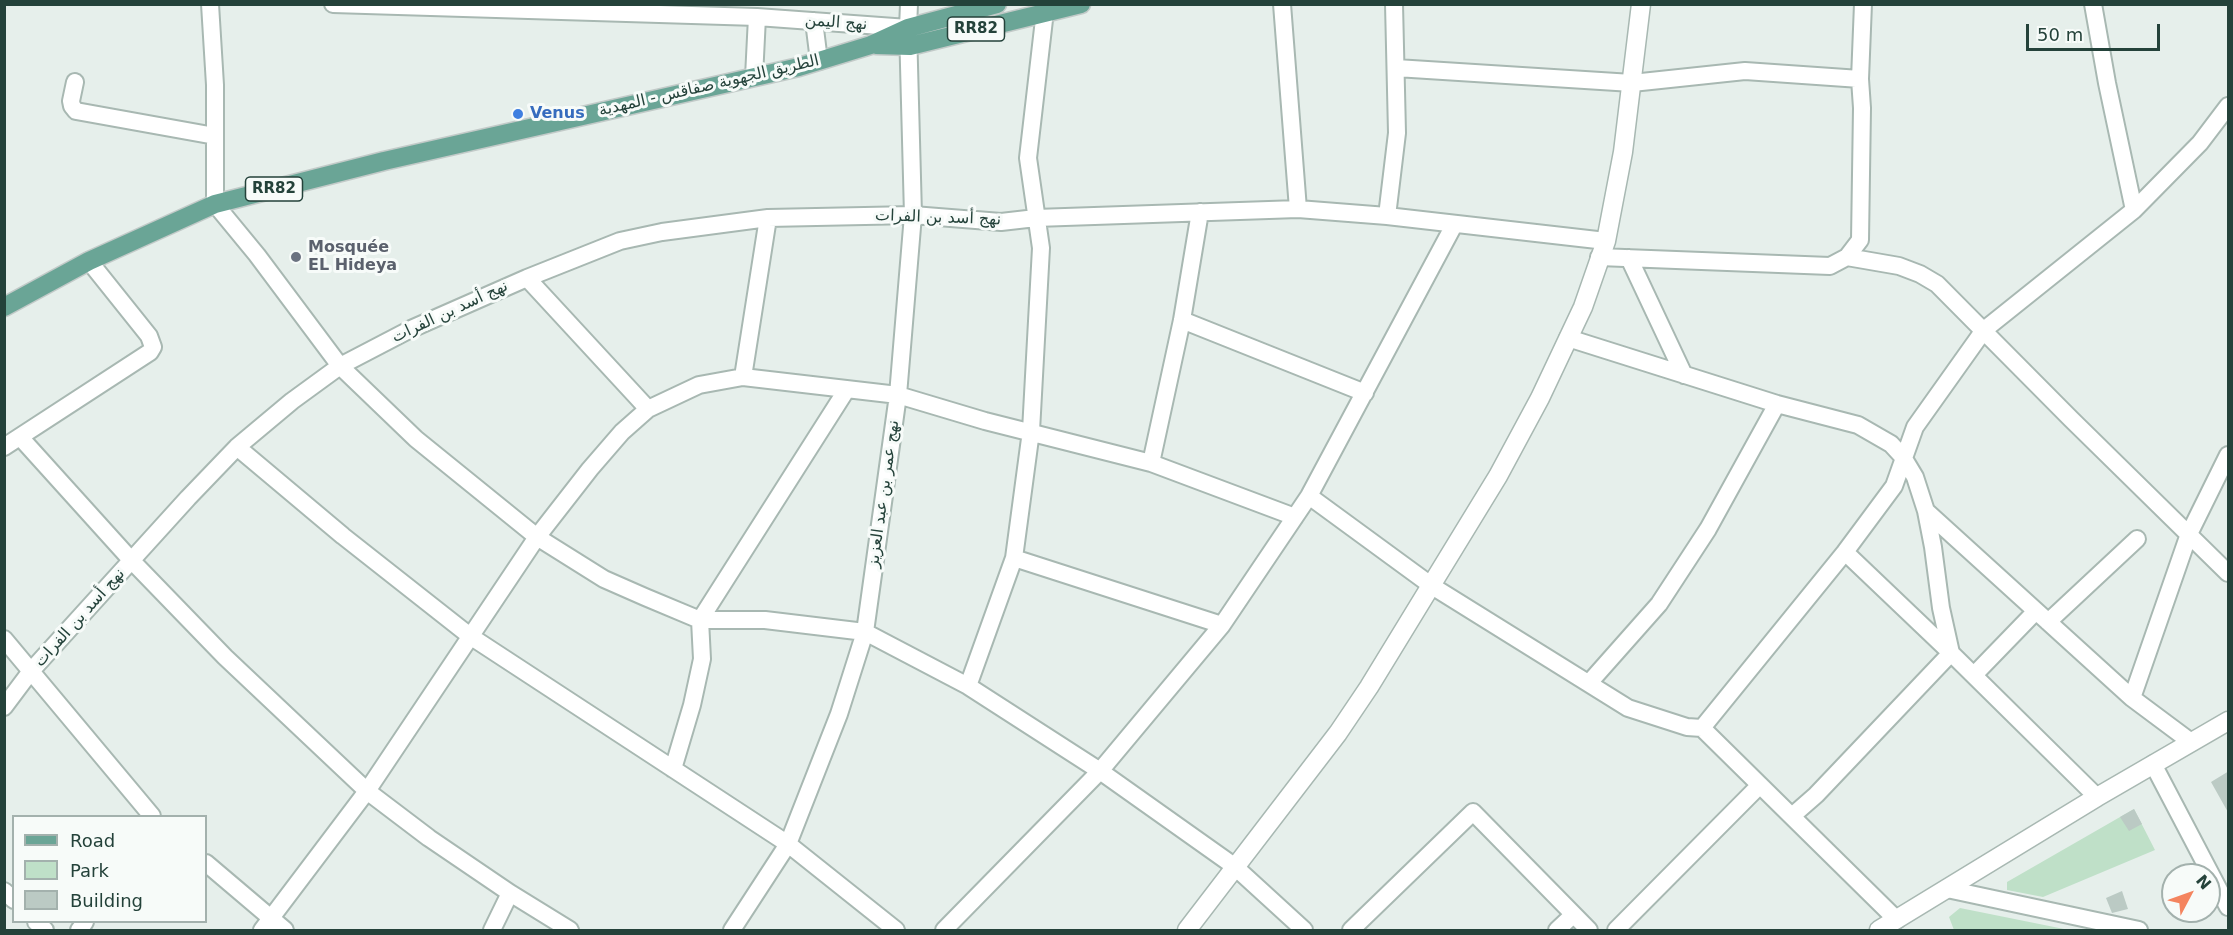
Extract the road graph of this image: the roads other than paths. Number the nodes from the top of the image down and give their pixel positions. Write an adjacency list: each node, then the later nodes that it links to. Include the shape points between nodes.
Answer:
1 (210, 4): 25 (street)
2 (333, 4): 11 (street, نهج اليمن)
3 (909, 4): 17 (street, نهج عمر بن عبد العزيز)
4 (997, 4): 17 (main road, الطريق الجهوية صفاقس - المهدية / RR82)
5 (1081, 4): 14 (main road, الطريق الجهوية صفاقس - المهدية / RR82)
6 (1282, 4): 27 (street)
7 (1394, 4): 19 (street)
8 (1641, 4): 23 (street)
9 (1863, 4): 21 (street)
10 (2093, 4): 28 (street)
11 (356, 5): 12 (street, نهج اليمن)
12 (523, 8): 13 (street, نهج اليمن)
13 (666, 10): 15 (street, نهج اليمن)
14 (1046, 12): 17 (main road, الطريق الجهوية صفاقس - المهدية / RR82); 33 (street, via 1028,158)
15 (757, 17): 16 (street, نهج اليمن); 20 (street)
16 (814, 21): 17 (street, نهج اليمن); 18 (street)
17 (909, 37): 18 (main road, الطريق الجهوية صفاقس - المهدية / RR82); 30 (street, نهج عمر بن عبد العزيز)
18 (819, 61): 20 (main road, الطريق الجهوية صفاقس - المهدية / RR82)
19 (1396, 68): 23 (street); 31 (street, via 1397,133)
20 (754, 77): 26 (main road, الطريق الجهوية صفاقس - المهدية / RR82, via 384,161)
21 (1860, 79): 23 (street, via 1745,71); 36 (street, via 1860,240)
22 (75, 82): 25 (street, via 71,101 76,111)
23 (1632, 83): 35 (street, via 1623,152)
24 (2229, 106): 28 (street, via 2200,143)
25 (215, 136): 26 (street)
26 (215, 204): 38 (main road, الطريق الجهوية صفاقس - المهدية / RR82); 44 (street)
27 (1298, 209): 29 (street, نهج أسد بن الفرات); 31 (street, نهج أسد بن الفرات)
28 (2134, 210): 42 (street)
29 (1200, 212): 33 (street, نهج أسد بن الفرات); 41 (street)
30 (913, 215): 32 (street, نهج أسد بن الفرات); 33 (street, نهج أسد بن الفرات, via 1000,222); 49 (street, نهج عمر بن عبد العزيز)
31 (1387, 216): 34 (street, نهج أسد بن الفرات)
32 (768, 218): 39 (street, نهج أسد بن الفرات, via 620,241); 46 (street)
33 (1036, 218): 52 (street, via 1041,248)
34 (1454, 225): 35 (street, نهج أسد بن الفرات); 48 (street)
35 (1603, 249): 37 (street, نهج أسد بن الفرات); 43 (street)
36 (1847, 257): 37 (street, نهج أسد بن الفرات, via 1830,266); 42 (street, via 1899,266 1920,274 1937,284)
37 (1629, 258): 45 (street)
38 (89, 261): 40 (main road, الطريق الجهوية صفاقس - المهدية / RR82); 53 (street, via 149,336 153,347)
39 (527, 278): 44 (street, نهج أسد بن الفرات, via 411,329); 51 (street)
40 (4, 307)
41 (1182, 320): 48 (street); 58 (street)
42 (1984, 330): 57 (street, via 1915,427); 62 (street)
43 (1568, 338): 45 (street); 69 (street, via 1513,451)
44 (340, 366): 55 (street, نهج أسد بن الفرات); 63 (street, via 416,439)
45 (1684, 375): 50 (street)
46 (743, 377): 47 (street); 51 (street, via 699,385)
47 (847, 389): 49 (street); 71 (street)
48 (1365, 393): 59 (street)
49 (898, 394): 52 (street); 73 (street, نهج عمر بن عبد العزيز)
50 (1777, 404): 57 (street, via 1858,424 1891,444); 79 (street, via 1708,529 1659,604)
51 (648, 409): 63 (street, via 622,432)
52 (1031, 431): 58 (street); 66 (street)
53 (20, 437): 54 (street); 67 (street)
54 (4, 447)
55 (237, 447): 67 (street, نهج أسد بن الفرات); 74 (street)
56 (2229, 455): 62 (street)
57 (1903, 457): 60 (street, via 1915,477); 65 (street, via 1894,486)
58 (1151, 463): 61 (street)
59 (1309, 496): 61 (street); 69 (street)
60 (1926, 511): 70 (street); 76 (street)
61 (1295, 517): 72 (street)
62 (2189, 534): 68 (street); 81 (street)
63 (537, 537): 71 (street, via 604,579); 74 (street)
64 (2137, 539): 70 (street)
65 (1845, 552): 76 (street); 84 (street)
66 (1014, 558): 72 (street); 80 (street)
67 (132, 561): 77 (street, نهج أسد بن الفرات); 90 (street, via 225,657)
68 (2229, 573)
69 (1432, 586): 79 (street); 96 (street, via 1338,733)
70 (2042, 616): 78 (street); 81 (street)
71 (700, 620): 73 (street, via 765,620); 87 (street, via 702,659)
72 (1222, 625): 88 (street)
73 (865, 632): 80 (street); 94 (street, نهج عمر بن عبد العزيز, via 839,714)
74 (470, 636): 87 (street); 90 (street)
75 (4, 639): 77 (street)
76 (1951, 653): 78 (street); 93 (street)
77 (32, 672): 82 (street, نهج أسد بن الفرات); 92 (street)
78 (1974, 675): 91 (street)
79 (1589, 683): 84 (street, via 1628,708)
80 (968, 686): 88 (street)
81 (2132, 698): 85 (street)
82 (4, 707)
83 (2229, 721): 85 (street)
84 (1702, 728): 89 (street)
85 (2191, 742): 86 (street)
86 (2153, 764): 91 (street); 99 (street)
87 (673, 769): 94 (street)
88 (1100, 771): 96 (street); 108 (street)
89 (1760, 785): 93 (street); 114 (street)
90 (367, 791): 98 (street); 102 (street)
91 (2097, 796): 97 (street)
92 (151, 815)
93 (1792, 816): 101 (street)
94 (788, 844): 106 (street, نهج عمر بن عبد العزيز); 107 (street)
95 (207, 864): 102 (street)
96 (1234, 867): 109 (street); 110 (street)
97 (1947, 889): 101 (street); 116 (street)
98 (510, 893): 104 (street); 105 (street)
99 (2229, 907)
100 (1574, 915): 111 (street, via 1473,812); 112 (street); 113 (street)
101 (1897, 920): 115 (street)
102 (267, 925): 103 (street)
103 (285, 930)
104 (492, 930)
105 (570, 930)
106 (732, 930)
107 (896, 930)
108 (944, 930)
109 (1187, 930)
110 (1304, 930)
111 (1351, 930)
112 (1557, 930)
113 (1588, 930)
114 (1616, 930)
115 (1879, 930)
116 (2139, 930)

